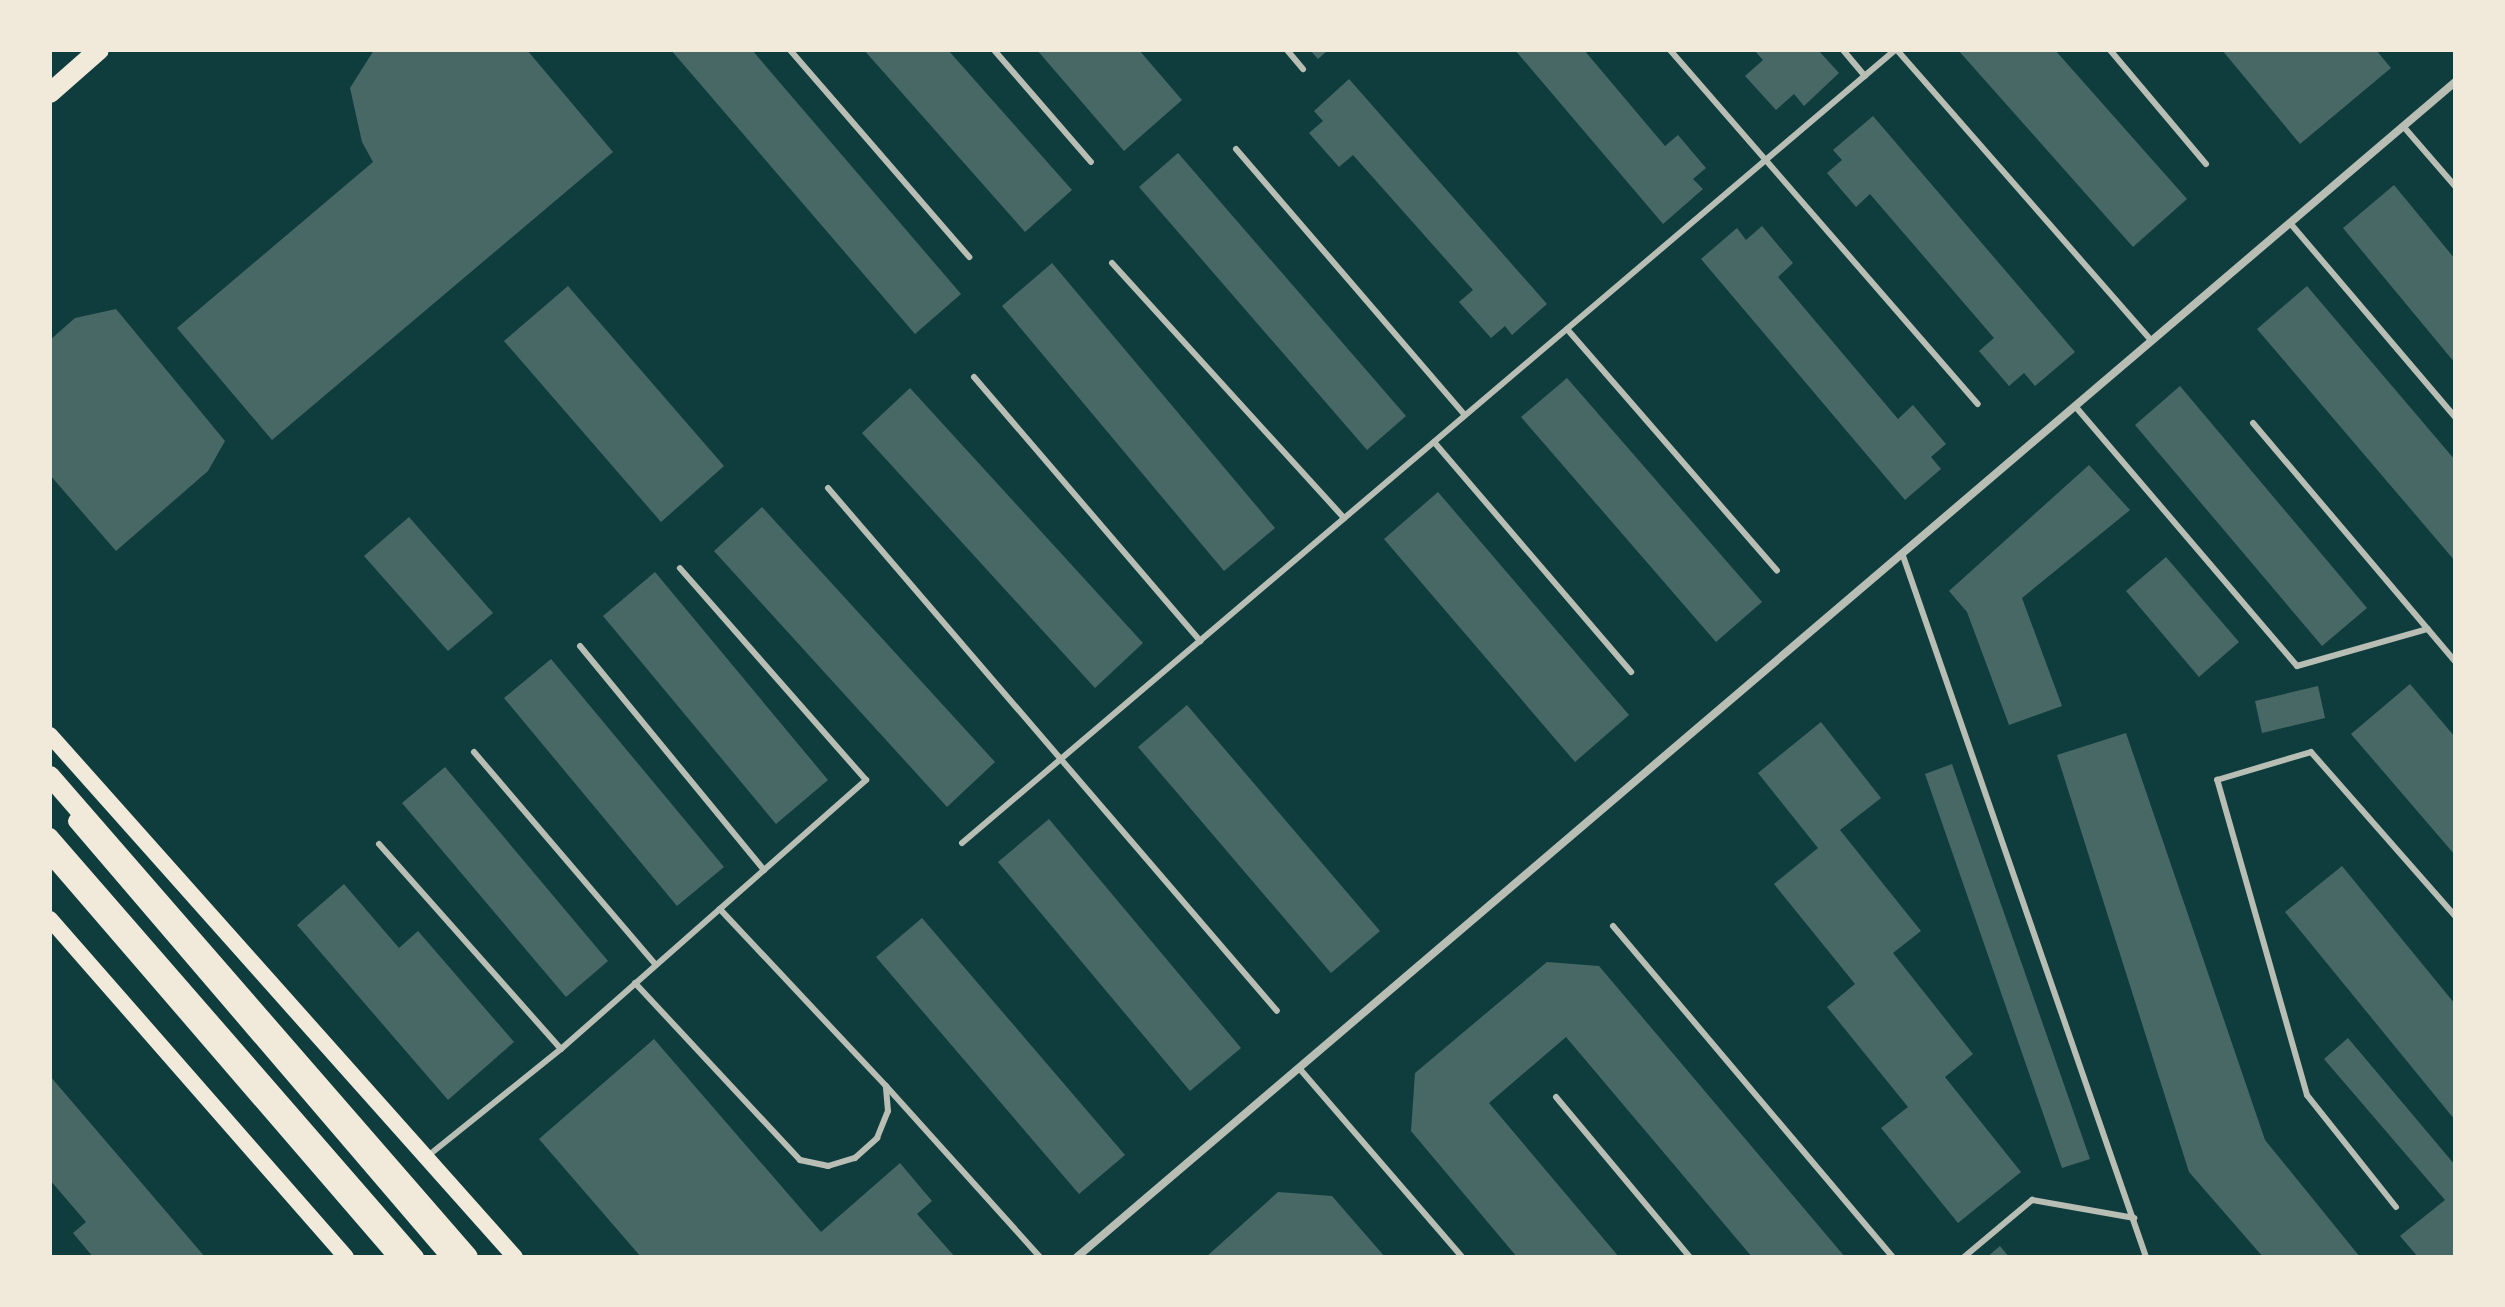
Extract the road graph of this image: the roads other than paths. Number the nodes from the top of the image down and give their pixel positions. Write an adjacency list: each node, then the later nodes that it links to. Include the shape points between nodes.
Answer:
1 (91, 50): 13 (main road)
2 (99, 50): 14 (main road)
3 (790, 50): 22 (lane)
4 (994, 50): 18 (lane)
5 (1287, 50): 10 (lane)
6 (1670, 50): 17 (lane)
7 (1843, 50): 11 (lane)
8 (1896, 50): 11 (lane); 25 (lane)
9 (2110, 50): 19 (lane)
10 (1303, 69)
11 (1865, 76): 17 (lane)
12 (2455, 82): 15 (street)
13 (50, 87)
14 (50, 93)
15 (2403, 126): 20 (lane); 21 (street)
16 (1236, 149): 29 (lane)
17 (1766, 160): 24 (lane); 27 (lane)
18 (1091, 162)
19 (2206, 164)
20 (2455, 186)
21 (2290, 223): 25 (street); 30 (lane)
22 (969, 257)
23 (1112, 263): 34 (lane)
24 (1567, 329): 29 (lane); 37 (lane)
25 (2152, 341): 28 (street)
26 (974, 377): 39 (lane)
27 (1978, 404)
28 (2075, 406): 35 (street); 38 (lane, via 2297,666)
29 (1465, 415): 32 (lane)
30 (2455, 417)
31 (2253, 423): 38 (lane)
32 (1434, 442): 34 (lane); 42 (lane)
33 (828, 488): 45 (lane)
34 (1344, 518): 39 (lane)
35 (1902, 553): 61 (street); 66 (lane)
36 (680, 568): 52 (lane, via 866,780)
37 (1777, 571)
38 (2428, 629): 41 (lane)
39 (1200, 641): 45 (lane)
40 (580, 646): 52 (lane)
41 (2455, 661)
42 (1631, 672)
43 (50, 735): 64 (main road)
44 (474, 752): 57 (lane)
45 (1061, 759): 49 (lane); 59 (lane)
46 (50, 776): 71 (main road)
47 (50, 790): 70 (main road)
48 (50, 836): 69 (main road)
49 (962, 843)
50 (379, 844): 60 (lane)
51 (50, 852): 68 (main road)
52 (764, 870): 53 (lane)
53 (720, 909): 57 (lane); 62 (lane)
54 (2455, 916): 65 (lane, via 2311,752 2217,780 2307,1095)
55 (50, 919): 67 (main road)
56 (1613, 926): 77 (lane)
57 (656, 965): 58 (lane)
58 (635, 983): 60 (lane); 62 (lane, via 800,1160 828,1166 855,1158 877,1138 888,1111)
59 (1277, 1011)
60 (561, 1049): 64 (lane)
61 (1299, 1068): 74 (street); 75 (lane)
62 (886, 1086): 73 (lane)
63 (1556, 1097): 76 (lane)
64 (429, 1155): 72 (main road)
65 (2396, 1207)
66 (2134, 1218): 78 (lane, via 2032,1200); 79 (lane)
67 (346, 1257)
68 (399, 1257)
69 (416, 1257)
70 (449, 1257)
71 (468, 1257)
72 (515, 1257)
73 (1040, 1257)
74 (1077, 1257)
75 (1462, 1257)
76 (1690, 1257)
77 (1893, 1257)
78 (1964, 1257)
79 (2146, 1257)

